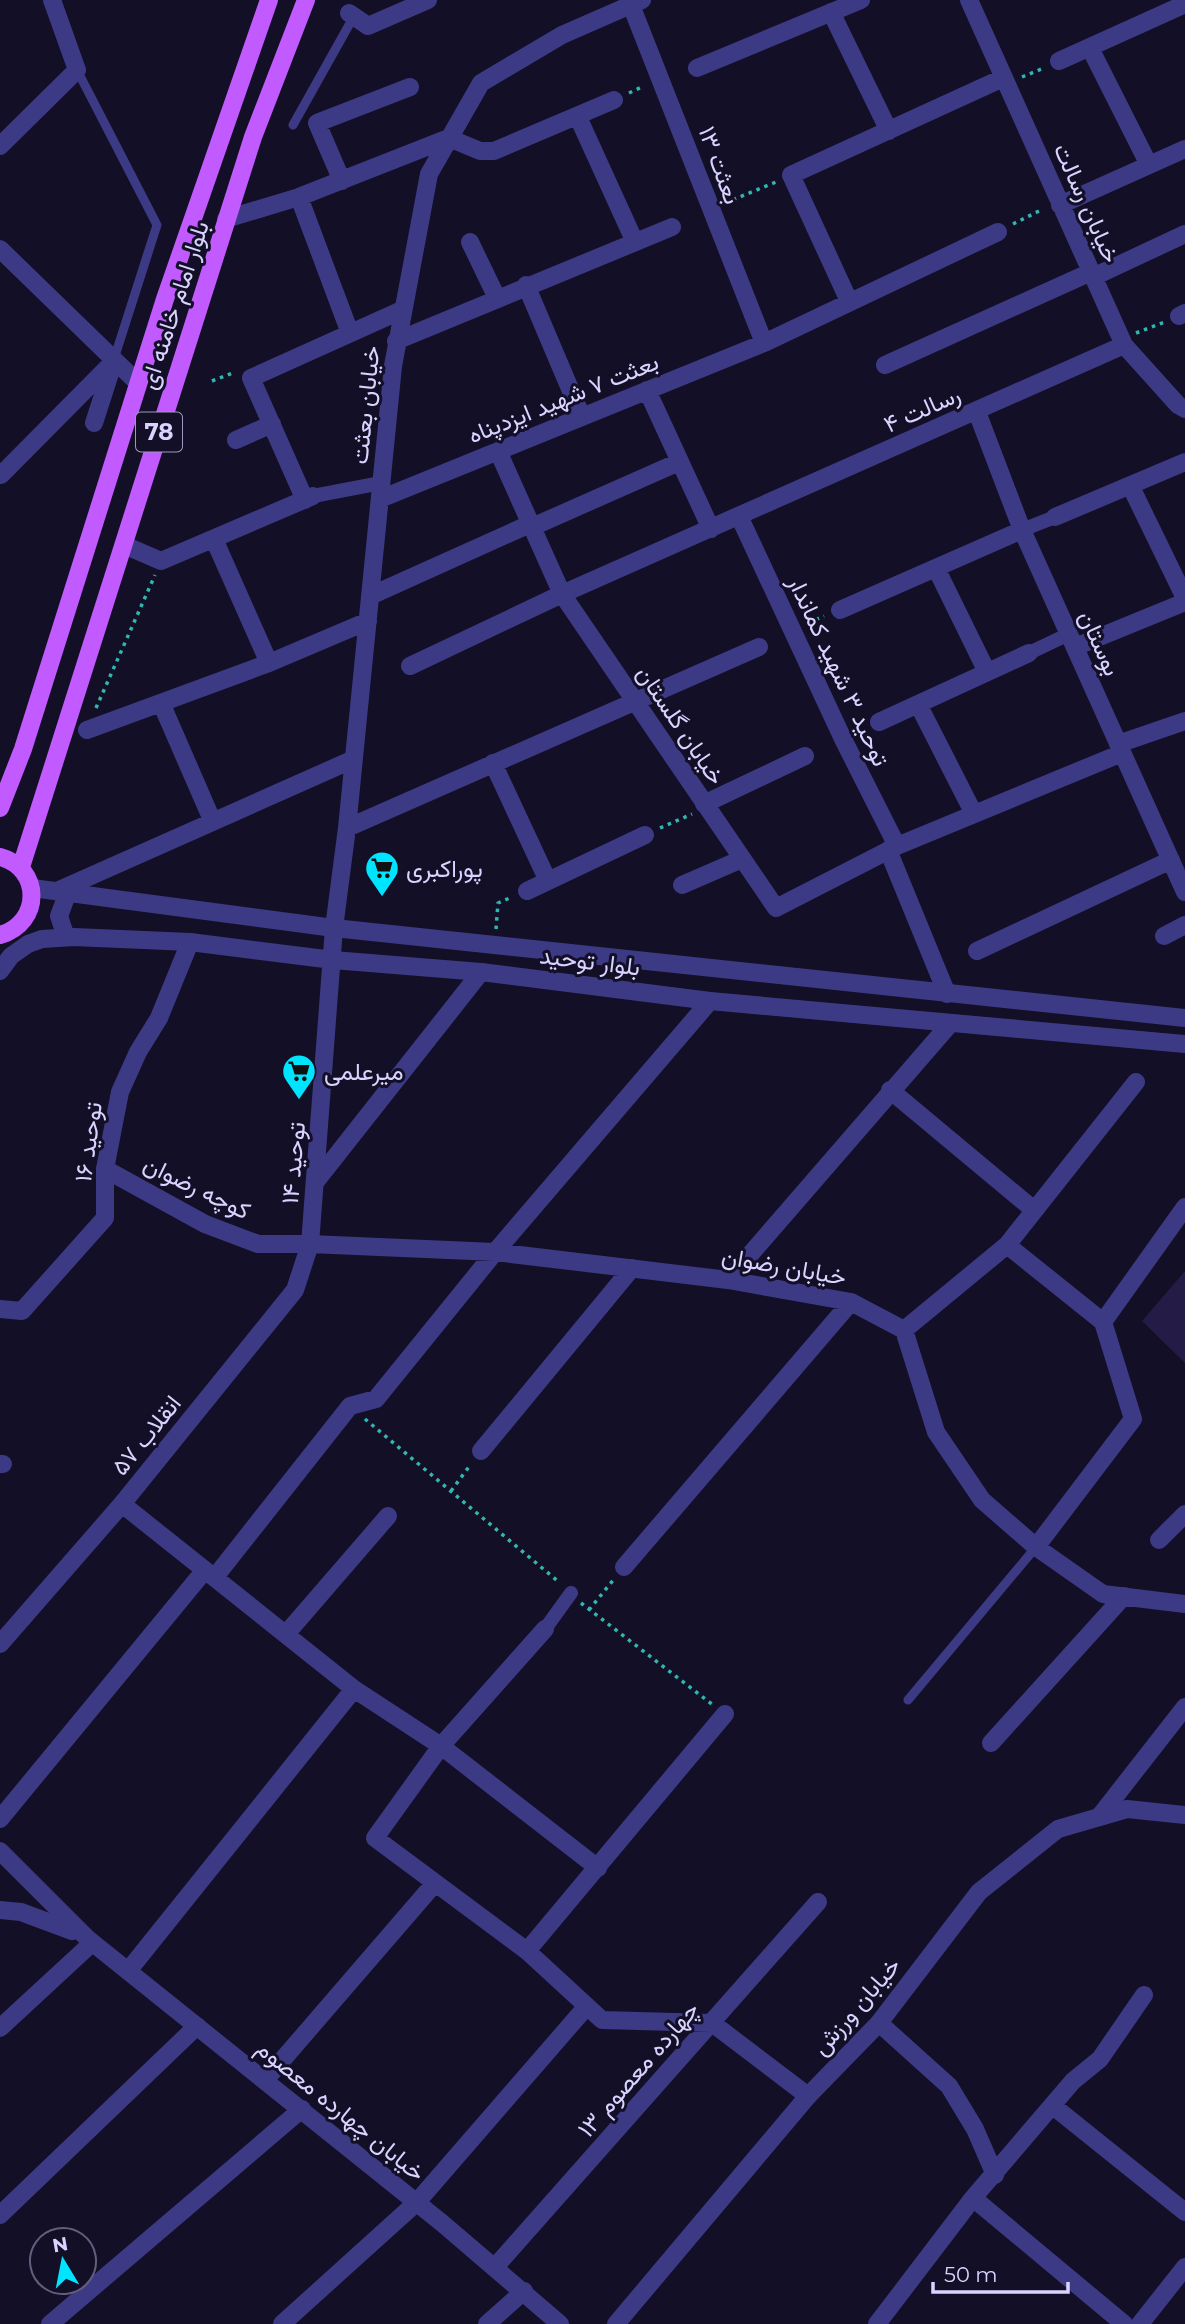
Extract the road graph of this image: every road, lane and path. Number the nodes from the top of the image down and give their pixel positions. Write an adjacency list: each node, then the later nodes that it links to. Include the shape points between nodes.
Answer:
1 (52, 0): 14 (street)
2 (306, 0): 31 (main road, بلوار امام خامنه ای / 78)
3 (428, 0): 10 (street, via 368,26)
4 (861, 0): 9 (street)
5 (969, 0): 16 (street, خیابان رسالت)
6 (268, 1): 50 (main road, بلوار امام خامنه ای / 78)
7 (1185, 2): 11 (street)
8 (622, 4): 15 (street, بعثت ۱۳); 22 (street, خیابان بعثت, via 481,83)
9 (831, 12): 13 (street); 21 (street)
10 (352, 15): 20 (lane)
11 (1090, 48): 12 (street); 25 (street)
12 (1059, 61): 16 (path)
13 (697, 68)
14 (77, 70): 23 (street); 48 (lane, via 157,225)
15 (662, 78): 18 (path); 30 (street, بعثت ۱۳)
16 (1005, 81): 21 (street); 29 (street, خیابان رسالت)
17 (410, 88): 27 (street, via 317,123)
18 (614, 100): 19 (street)
19 (578, 117): 22 (street, via 494,151 480,151); 35 (street)
20 (293, 125)
21 (888, 131): 26 (street)
22 (449, 138): 27 (street); 42 (street, خیابان بعثت, via 429,174)
23 (0, 146)
24 (1185, 149): 25 (street)
25 (1149, 165): 29 (street)
26 (791, 175): 30 (path); 41 (street)
27 (342, 181): 28 (street)
28 (299, 197): 31 (street); 44 (street)
29 (1059, 203): 33 (path); 38 (street, خیابان رسالت)
30 (710, 209): 47 (street, بعثت ۱۳)
31 (226, 219): 71 (main road, بلوار امام خامنه ای / 78)
32 (672, 227): 35 (street)
33 (998, 232): 41 (street, بعثت ۷ شهید ایزدپناه)
34 (1185, 234): 38 (street)
35 (634, 240): 39 (street)
36 (470, 242): 40 (street)
37 (0, 249): 48 (street)
38 (1092, 274): 46 (street, خیابان رسالت); 49 (street)
39 (526, 285): 40 (street); 54 (street)
40 (497, 298): 45 (street)
41 (849, 301): 47 (street, بعثت ۷ شهید ایزدپناه)
42 (402, 310): 44 (street); 45 (street, خیابان بعثت)
43 (1182, 315): 46 (path)
44 (350, 333): 56 (street, via 251,378)
45 (396, 341): 63 (street, خیابان بعثت)
46 (1122, 342): 52 (street, خیابان رسالت); 53 (street, رسالت ۴)
47 (764, 343): 51 (street, بعثت ۷ شهید ایزدپناه)
48 (114, 361): 50 (street); 55 (street); 61 (street)
49 (885, 365)
50 (138, 383): 96 (main road, بلوار امام خامنه ای / 78, via 23,749)
51 (647, 390): 54 (street, بعثت ۷ شهید ایزدپناه); 59 (street)
52 (1185, 409)
53 (977, 412): 65 (street, رسالت ۴); 69 (street, بوستان)
54 (582, 417): 58 (street, بعثت ۷ شهید ایزدپناه)
55 (94, 423)
56 (272, 425): 57 (street); 64 (street)
57 (236, 440)
58 (498, 451): 63 (street, بعثت ۷ شهید ایزدپناه); 67 (street, خیابان گلستان)
59 (679, 462): 67 (street); 68 (street)
60 (1185, 462): 62 (street)
61 (1, 475)
62 (1131, 487): 66 (street); 76 (street)
63 (381, 491): 64 (street); 75 (street, خیابان بعثت)
64 (309, 498): 70 (street)
65 (739, 516): 68 (street, رسالت ۴); 101 (street, توحید ۳ شهید کماندار)
66 (1055, 517): 69 (street)
67 (531, 526): 74 (street, خیابان گلستان); 75 (street)
68 (711, 529): 74 (street, رسالت ۴)
69 (1022, 530): 73 (street); 79 (street, بوستان)
70 (214, 539): 72 (street); 82 (street)
71 (124, 545): 72 (street); 105 (main road, بلوار امام خامنه ای / 78)
72 (161, 561): 90 (path)
73 (936, 568): 77 (street); 84 (street)
74 (562, 594): 83 (street, رسالت ۴); 85 (street, خیابان گلستان)
75 (370, 596): 78 (street, خیابان بعثت)
76 (1185, 600): 79 (street)
77 (840, 610)
78 (368, 621): 82 (street); 93 (street, خیابان بعثت)
79 (1072, 641): 81 (street); 91 (street, بوستان)
80 (759, 647): 85 (street)
81 (1029, 653): 84 (street)
82 (269, 663): 87 (street)
83 (410, 666)
84 (987, 672): 86 (street)
85 (634, 700): 94 (street); 95 (street, خیابان گلستان)
86 (918, 704): 89 (street); 97 (street)
87 (162, 705): 90 (street); 98 (street)
88 (1185, 721): 91 (street)
89 (879, 722)
90 (87, 730)
91 (1120, 748): 97 (street); 104 (street, بوستان)
92 (805, 756): 95 (street)
93 (354, 759): 98 (street); 99 (street, خیابان بعثت)
94 (493, 763): 99 (street); 106 (street)
95 (705, 806): 100 (path); 103 (street, خیابان گلستان)
96 (0, 808)
97 (974, 814): 101 (street)
98 (212, 820): 111 (street)
99 (347, 828): 113 (street, خیابان بعثت)
100 (645, 835): 106 (street)
101 (892, 848): 103 (street, خیابان گلستان, via 776,908); 123 (street, توحید ۳ شهید کماندار)
102 (0, 857): 105 (main road)
103 (742, 859): 107 (street)
104 (1176, 863): 110 (street, بوستان); 119 (street)
105 (21, 867): 108 (main road)
106 (548, 881): 109 (street)
107 (682, 885)
108 (32, 888): 111 (street, بلوار توحید); 115 (main road, via 28,915)
109 (527, 891): 118 (path, via 498,904)
110 (1185, 891)
111 (62, 892): 113 (street, بلوار توحید); 116 (street, via 59,916)
112 (1185, 925): 114 (street)
113 (334, 928): 118 (street, بلوار توحید); 120 (street, توحید ۱۴)
114 (1164, 936)
115 (1, 937)
116 (66, 937): 117 (street, بلوار توحید); 121 (street, بلوار توحید, via 28,944)
117 (190, 942): 120 (street, بلوار توحید); 130 (street, توحید ۱۶, via 159,1018 120,1092)
118 (495, 944): 123 (street, بلوار توحید)
119 (977, 951)
120 (333, 960): 122 (street, بلوار توحید); 131 (street, توحید ۱۴)
121 (0, 971)
122 (481, 972): 124 (street, بلوار توحید); 131 (street)
123 (947, 994): 125 (street, بلوار توحید)
124 (710, 1001): 126 (street, بلوار توحید); 136 (street)
125 (1185, 1018)
126 (949, 1025): 127 (street, بلوار توحید); 129 (street)
127 (1185, 1044)
128 (1136, 1082): 133 (street)
129 (890, 1090): 133 (street); 138 (street)
130 (106, 1169): 134 (street, کوچه رضوان, via 205,1224 257,1244); 140 (street, توحید ۱۶, via 105,1218 22,1311)
131 (317, 1180): 134 (street, توحید ۱۴)
132 (1185, 1207): 141 (street)
133 (1034, 1210): 135 (street)
134 (310, 1244): 136 (street, خیابان رضوان); 146 (street, انقلاب ۵۷, via 295,1290)
135 (1007, 1245): 141 (street); 142 (street)
136 (495, 1252): 137 (street, خیابان رضوان); 143 (street, via 376,1399)
137 (632, 1268): 138 (street, خیابان رضوان); 144 (street)
138 (727, 1280): 139 (street, خیابان رضوان)
139 (851, 1302): 142 (street, خیابان رضوان); 151 (street)
140 (0, 1309)
141 (1103, 1322): 150 (street, via 1133,1419)
142 (904, 1330): 150 (street, via 936,1432 982,1500)
143 (350, 1406): 145 (path); 152 (street)
144 (481, 1451): 145 (path)
145 (451, 1491): 153 (path)
146 (122, 1504): 152 (street); 159 (street, انقلاب ۵۷)
147 (1185, 1514): 149 (street)
148 (388, 1516): 158 (street)
149 (1159, 1540)
150 (1036, 1547): 154 (street, via 1102,1594); 161 (lane)
151 (624, 1567): 156 (path)
152 (210, 1574): 158 (street); 168 (street)
153 (571, 1594): 156 (path); 157 (street)
154 (1124, 1596): 155 (street); 164 (street)
155 (1185, 1604)
156 (589, 1611): 163 (path)
157 (545, 1629): 165 (street)
158 (286, 1634): 160 (street)
159 (0, 1644)
160 (354, 1689): 165 (street); 176 (street)
161 (908, 1700)
162 (1185, 1707): 167 (street)
163 (725, 1714): 170 (street)
164 (991, 1744)
165 (441, 1746): 170 (street); 171 (street, via 375,1838)
166 (1185, 1815): 167 (street, خیابان ورزش, via 1127,1809)
167 (1099, 1817): 180 (street, خیابان ورزش, via 1058,1829 979,1892)
168 (0, 1819)
169 (0, 1851): 174 (street)
170 (598, 1868): 175 (street)
171 (435, 1883): 175 (street); 183 (street)
172 (818, 1902): 179 (street, چهارده معصوم ۱۳)
173 (0, 1910): 174 (street, via 56,1923)
174 (90, 1941): 176 (street, خیابان چهارده معصوم); 182 (street)
175 (527, 1951): 178 (street)
176 (128, 1971): 181 (street, خیابان چهارده معصوم)
177 (1144, 1995): 185 (street, via 1100,2059 1073,2081)
178 (587, 2006): 179 (street, via 602,2020); 189 (street)
179 (712, 2023): 184 (street); 192 (street, چهارده معصوم ۱۳)
180 (878, 2023): 184 (street, خیابان ورزش); 187 (street, via 949,2086)
181 (197, 2026): 183 (street, خیابان چهارده معصوم); 191 (street)
182 (0, 2028)
183 (265, 2080): 186 (street, خیابان چهارده معصوم)
184 (808, 2096): 200 (street, خیابان ورزش)
185 (1053, 2106): 187 (street); 190 (street)
186 (302, 2109): 189 (street, خیابان چهارده معصوم); 196 (street)
187 (995, 2175): 188 (street)
188 (973, 2198): 201 (street); 202 (street)
189 (417, 2203): 192 (street, خیابان چهارده معصوم); 197 (street)
190 (1185, 2211)
191 (0, 2215)
192 (495, 2267): 194 (street, خیابان چهارده معصوم)
193 (1185, 2267): 195 (street)
194 (524, 2291): 198 (street); 199 (street, خیابان چهارده معصوم)
195 (1146, 2322)
196 (50, 2324)
197 (282, 2324)
198 (487, 2324)
199 (560, 2324)
200 (616, 2324)
201 (877, 2324)
202 (1124, 2324)

